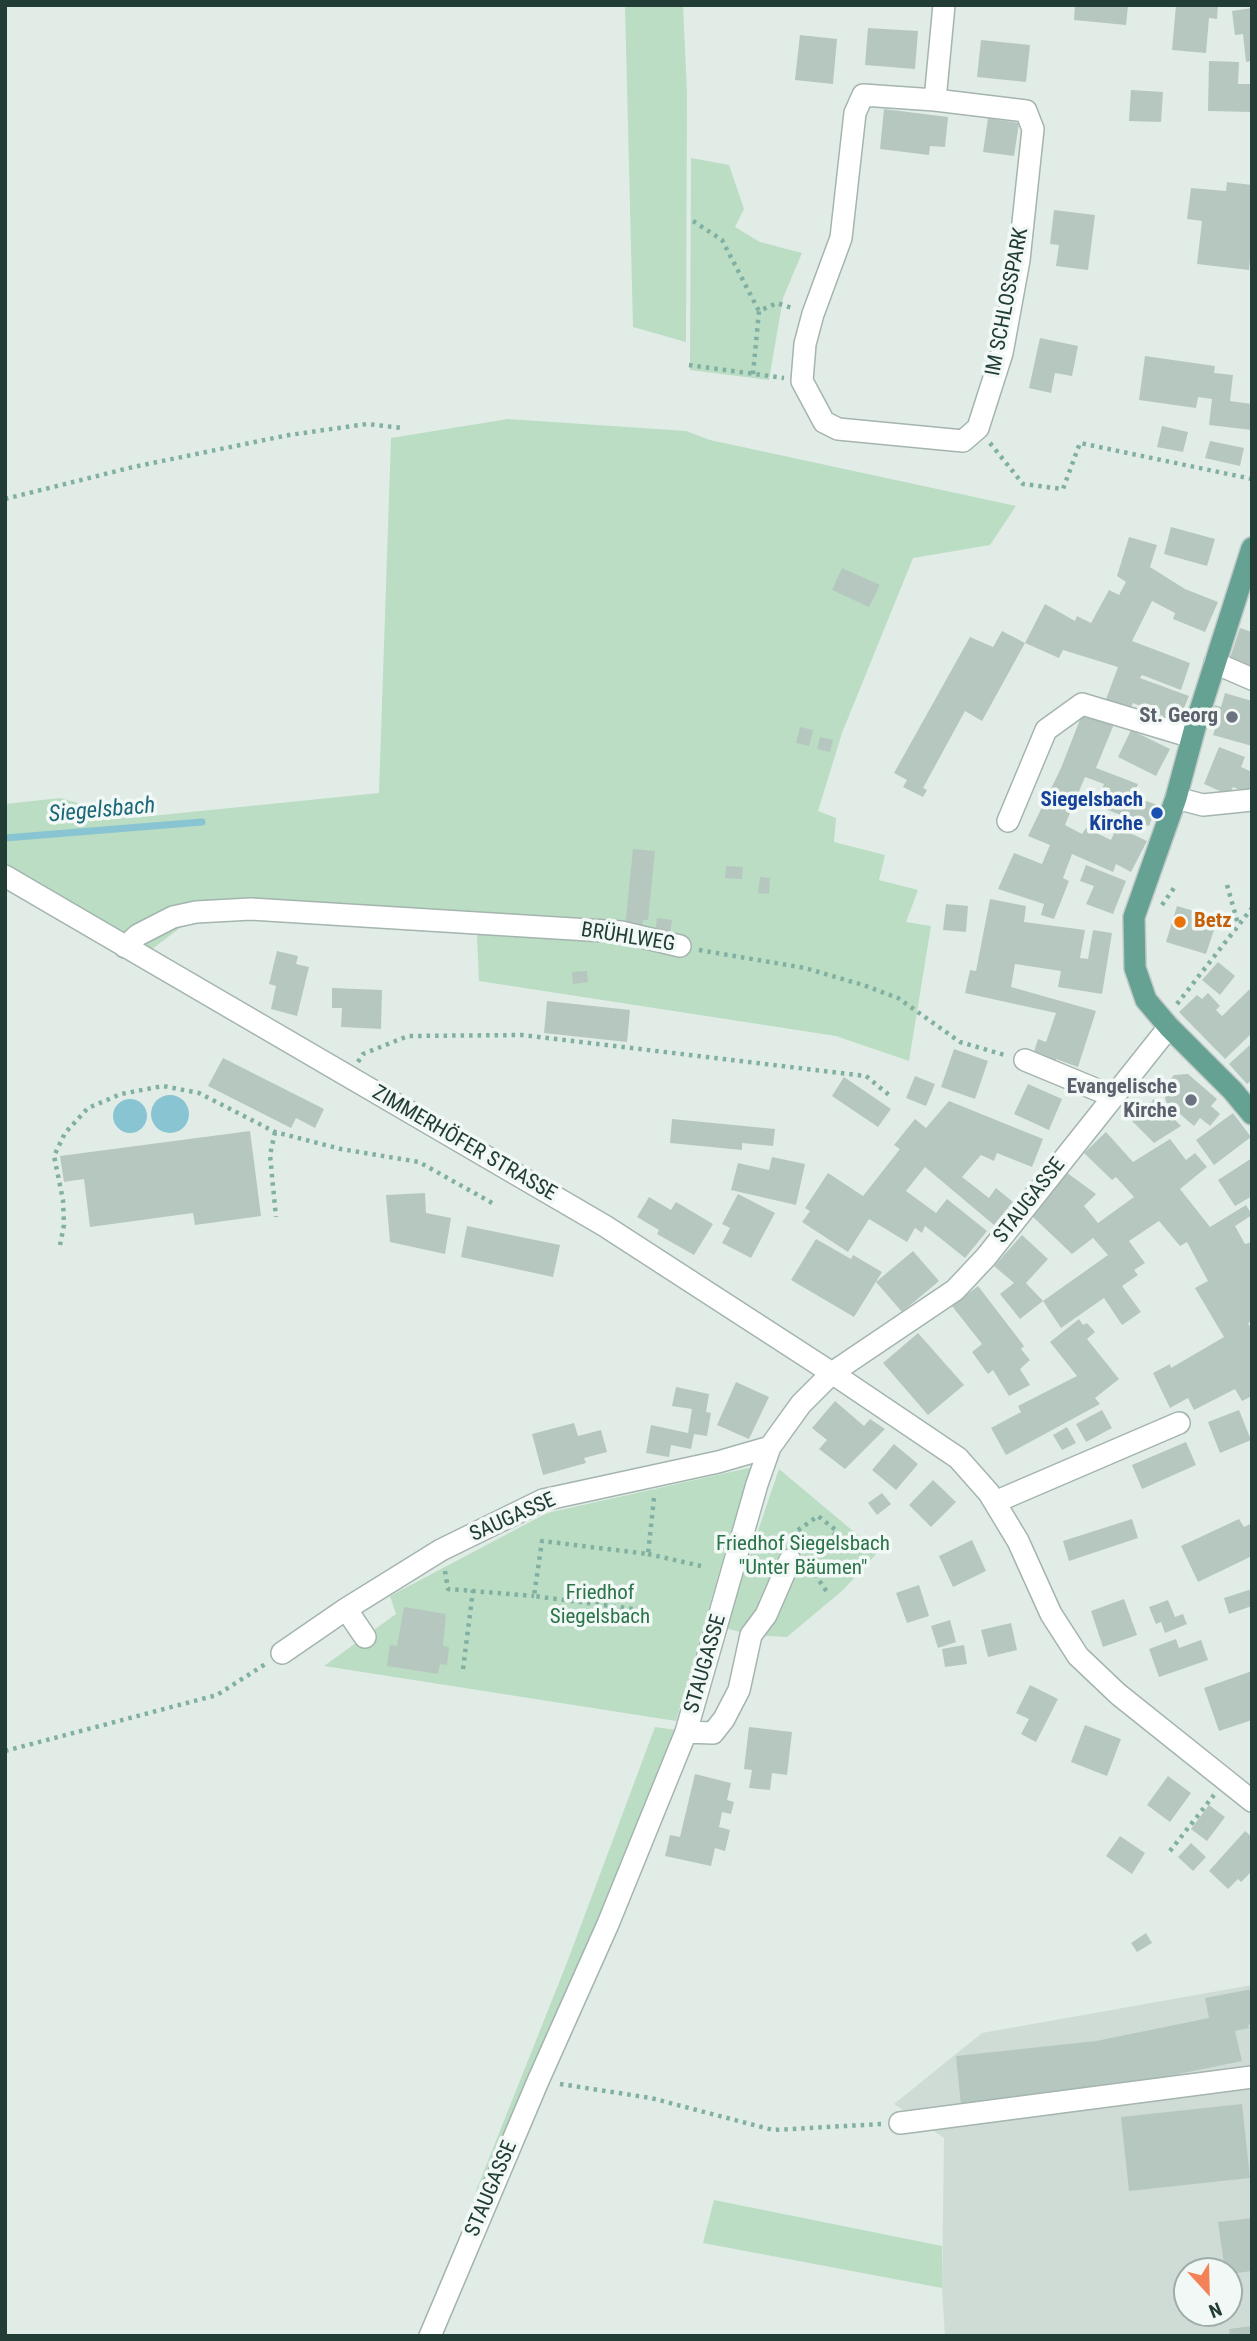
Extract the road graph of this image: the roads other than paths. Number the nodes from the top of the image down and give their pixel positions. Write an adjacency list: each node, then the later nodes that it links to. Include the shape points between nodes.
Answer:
1 (944, 5): 2 (street)
2 (935, 100): 2 (street, IM SCHLOSSPARK, via 863,95 855,113 841,238 813,314 802,381 824,422 838,429 962,441 978,428 1003,353 1019,260 1033,129 1026,111)
3 (1252, 548): 4 (main road)
4 (1215, 663): 5 (street); 6 (main road)
5 (1252, 679)
6 (1192, 737): 7 (main road); 9 (street, via 1082,704 1046,730)
7 (1176, 798): 8 (street, via 1203,805); 13 (main road, via 1134,917 1135,968 1146,1000)
8 (1252, 800)
9 (1008, 821)
10 (5, 876): 12 (street, ZIMMERHÖFER STRASSE)
11 (680, 946): 12 (street, BRÜHLWEG, via 621,932 251,909 173,917)
12 (125, 947): 17 (street, ZIMMERHÖFER STRASSE, via 604,1226)
13 (1169, 1027): 15 (street, STAUGASSE); 16 (main road)
14 (1026, 1060): 15 (street)
15 (1112, 1096): 17 (street, STAUGASSE, via 955,1290)
16 (1252, 1114)
17 (832, 1373): 19 (street, STAUGASSE, via 801,1404); 20 (street, ZIMMERHÖFER STRASSE, via 958,1458)
18 (1180, 1423): 20 (street)
19 (770, 1447): 22 (street, SAUGASSE, via 543,1500 441,1550); 25 (street, STAUGASSE)
20 (995, 1502): 26 (street, ZIMMERHÖFER STRASSE, via 1051,1614 1078,1656 1118,1694)
21 (799, 1563): 25 (street, via 751,1635 738,1690 724,1719 713,1732)
22 (346, 1609): 23 (street); 24 (street, SAUGASSE)
23 (365, 1637)
24 (282, 1653)
25 (686, 1732): 29 (street, STAUGASSE)
26 (1252, 1801)
27 (1252, 2077): 28 (street)
28 (900, 2123)
29 (430, 2336)

